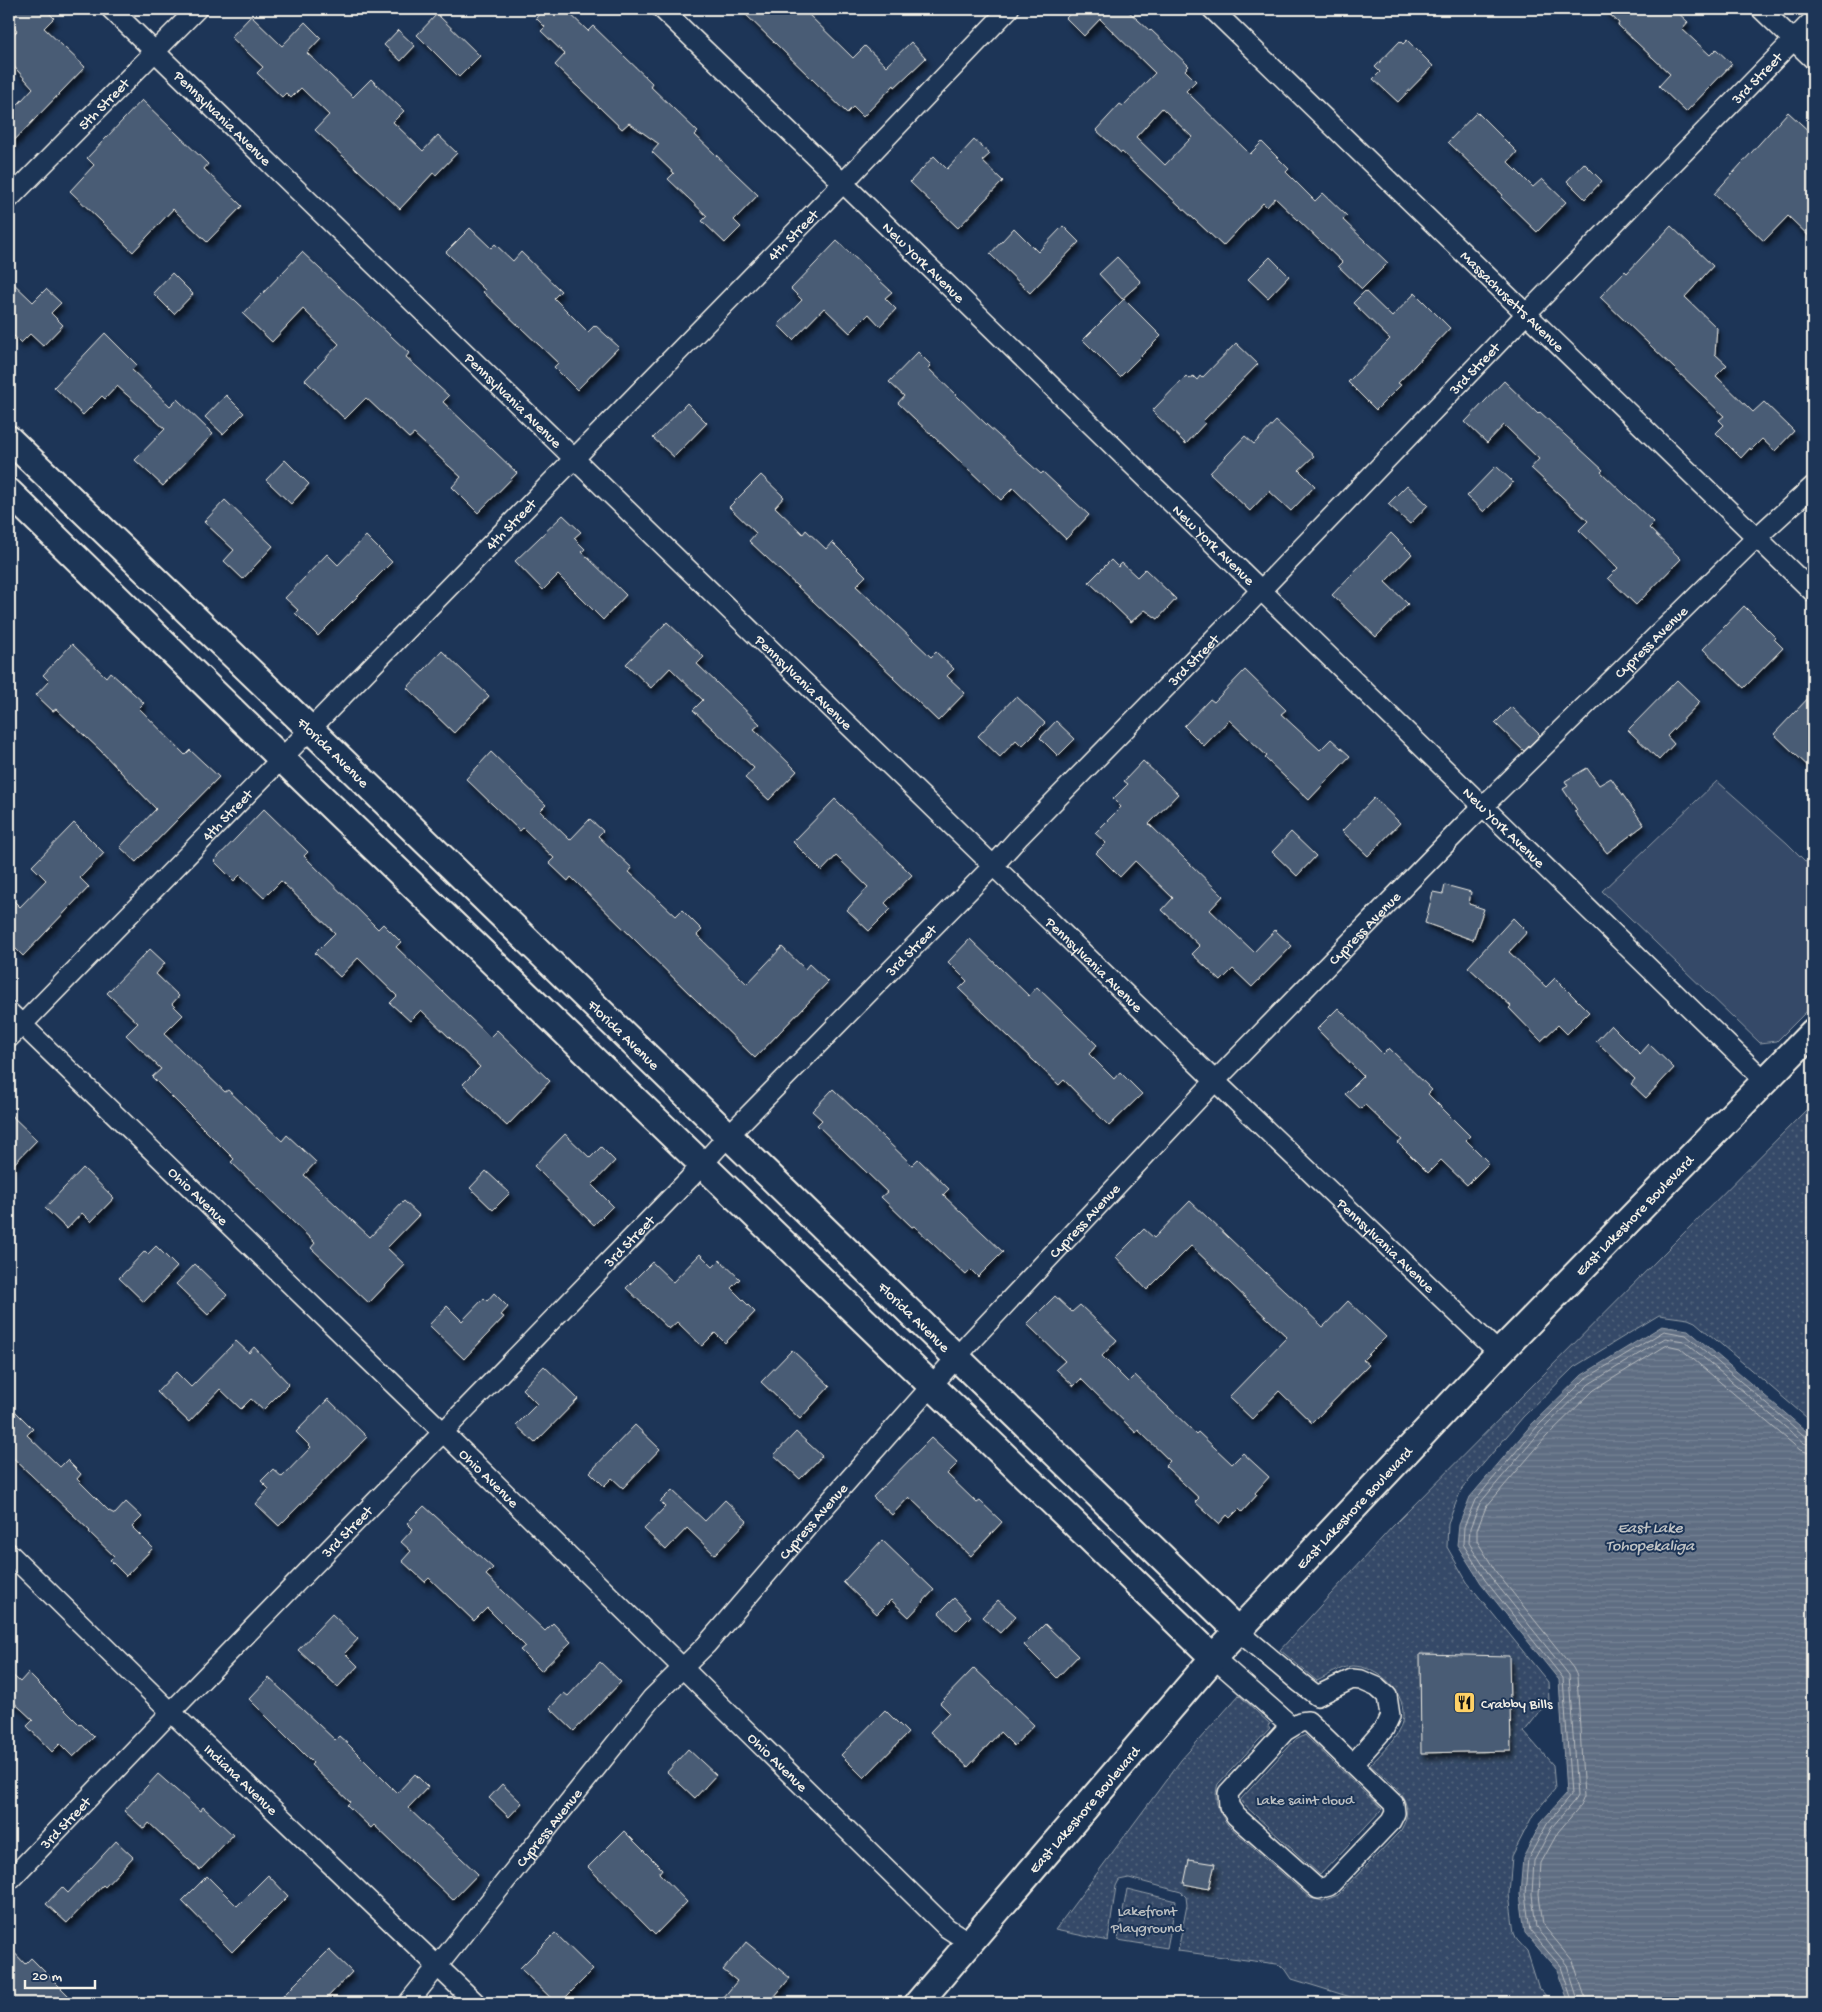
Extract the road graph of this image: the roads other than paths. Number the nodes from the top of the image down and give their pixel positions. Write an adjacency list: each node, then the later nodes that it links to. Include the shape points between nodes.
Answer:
1 (111, 9): 9 (street, Pennsylvania Avenue)
2 (197, 9): 9 (street, 5th Street)
3 (662, 9): 11 (street, New York Avenue)
4 (1009, 9): 11 (street, 4th Street)
5 (1212, 9): 13 (street, Massachusetts Avenue)
6 (1761, 9): 8 (street)
7 (1813, 20): 8 (street, 3rd Street)
8 (1794, 40): 10 (street); 13 (street, 3rd Street)
9 (155, 51): 12 (street, 5th Street); 15 (street, Pennsylvania Avenue)
10 (1813, 60)
11 (843, 183): 15 (street, 4th Street); 19 (street, New York Avenue)
12 (9, 199)
13 (1527, 313): 18 (street, Massachusetts Avenue); 19 (street, 3rd Street)
14 (9, 439): 21 (main road, Florida Avenue)
15 (573, 458): 21 (street, 4th Street); 24 (street, Pennsylvania Avenue)
16 (1813, 486): 18 (street, Cypress Avenue)
17 (9, 492): 22 (main road)
18 (1757, 537): 20 (street, Massachusetts Avenue); 23 (street, Cypress Avenue)
19 (1259, 590): 23 (street, New York Avenue); 24 (street, 3rd Street)
20 (1813, 592)
21 (310, 729): 22 (street, 4th Street); 29 (main road, Florida Avenue)
22 (282, 759): 25 (street, 4th Street); 30 (main road)
23 (1483, 806): 27 (street, New York Avenue); 28 (street, Cypress Avenue)
24 (994, 865): 28 (street, Pennsylvania Avenue); 29 (street, 3rd Street)
25 (13, 1025): 34 (street, Ohio Avenue)
26 (1813, 1032): 27 (main road, East Lakeshore Boulevard)
27 (1764, 1080): 31 (main road, East Lakeshore Boulevard)
28 (1215, 1081): 31 (street, Pennsylvania Avenue); 32 (street, Cypress Avenue)
29 (728, 1136): 30 (street, 3rd Street); 32 (main road, Florida Avenue)
30 (701, 1163): 33 (main road); 34 (street, 3rd Street)
31 (1499, 1353): 36 (main road, East Lakeshore Boulevard)
32 (957, 1359): 33 (street, Cypress Avenue); 36 (main road, Florida Avenue)
33 (932, 1386): 37 (main road); 38 (street, Cypress Avenue)
34 (443, 1432): 38 (street, Ohio Avenue); 40 (street, 3rd Street)
35 (9, 1553): 40 (street, Indiana Avenue)
36 (1238, 1631): 37 (main road, East Lakeshore Boulevard); 39 (street)
37 (1214, 1658): 42 (street, via 1288,1723); 45 (main road, East Lakeshore Boulevard)
38 (682, 1669): 45 (street, Ohio Avenue, via 947,1928); 46 (street, Cypress Avenue, via 652,1698)
39 (1317, 1696): 41 (street); 43 (street, via 1352,1679 1377,1687 1386,1696 1390,1716 1384,1730)
40 (171, 1712): 44 (street, 3rd Street); 46 (street, Indiana Avenue)
41 (1308, 1721): 42 (street); 43 (street)
42 (1285, 1731): 43 (street, via 1228,1793 1229,1806 1236,1816 1318,1889 1329,1886 1395,1813 1394,1804)
43 (1352, 1764)
44 (9, 1882)
45 (969, 1942): 49 (main road, East Lakeshore Boulevard)
46 (438, 1966): 47 (street, Cypress Avenue); 48 (street, Indiana Avenue)
47 (408, 2003)
48 (476, 2003)
49 (918, 2003)

